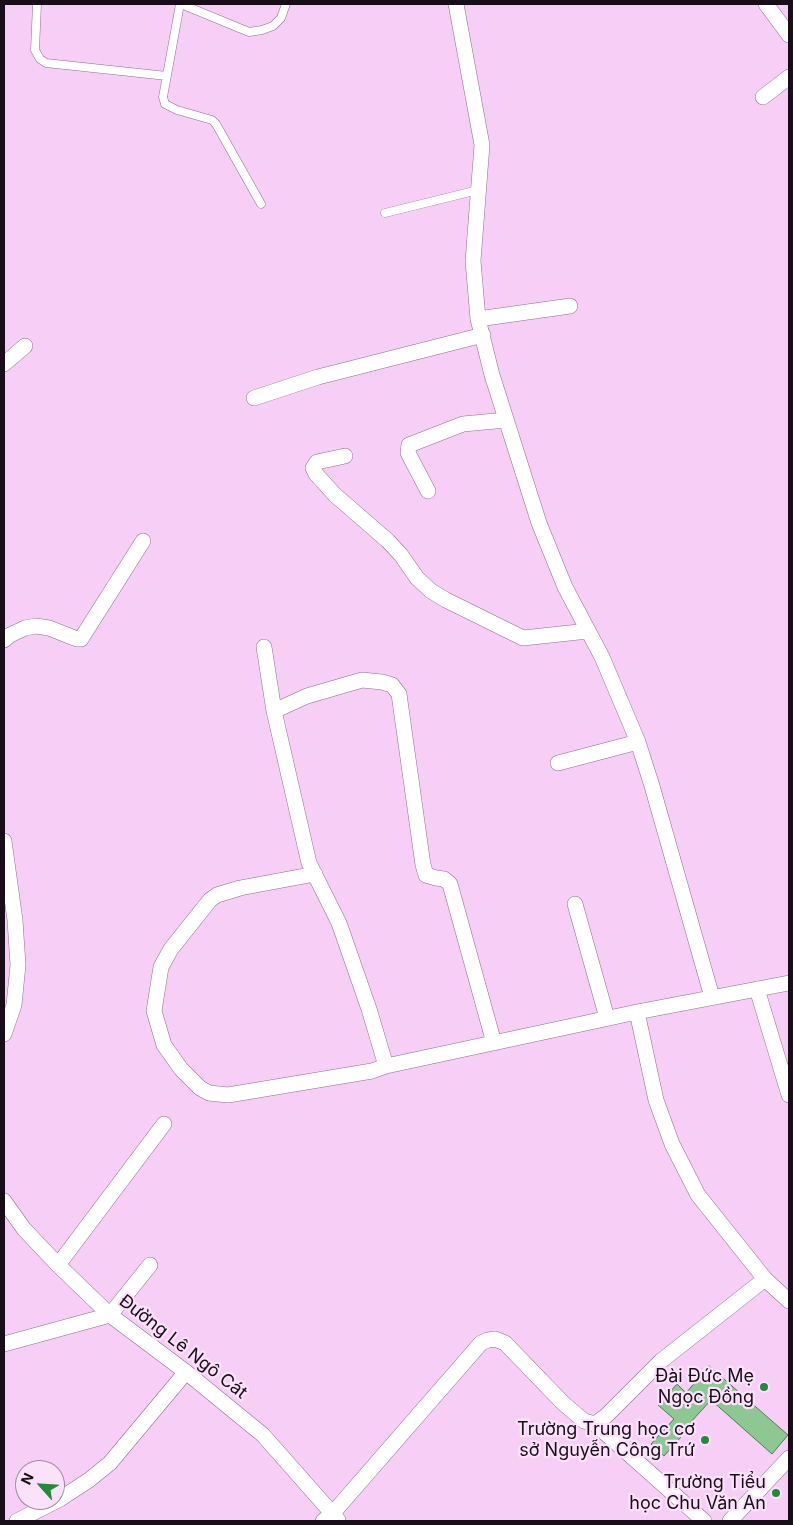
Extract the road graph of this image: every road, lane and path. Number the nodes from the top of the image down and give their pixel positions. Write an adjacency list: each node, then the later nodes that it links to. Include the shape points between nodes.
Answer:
1 (37, 4): 7 (lane, via 35,50 46,63)
2 (181, 4): 3 (lane, via 248,32 272,26 282,18); 7 (lane)
3 (286, 4)
4 (766, 4): 6 (street)
5 (459, 5): 10 (street, via 482,144)
6 (789, 35)
7 (167, 76): 11 (lane, via 165,104 216,124)
8 (789, 77): 9 (street)
9 (763, 98)
10 (478, 190): 12 (lane); 14 (street, via 473,262)
11 (261, 204)
12 (385, 213)
13 (570, 306): 14 (street)
14 (478, 319): 15 (street)
15 (483, 335): 18 (street, via 318,377); 19 (street)
16 (25, 346): 17 (street)
17 (4, 364)
18 (254, 398)
19 (506, 420): 21 (street, via 463,424 409,445 408,453); 23 (street, via 539,523 565,587)
20 (345, 456): 23 (street, via 317,462 313,468 335,495 388,541 416,578 431,591 523,638)
21 (428, 491)
22 (143, 541): 24 (street, via 81,639 36,626 25,628)
23 (588, 631): 27 (street)
24 (4, 640)
25 (264, 648): 26 (street)
26 (274, 711): 31 (street, via 309,863); 40 (street, via 307,696 362,680 392,685 399,694 423,865 426,875 444,878 450,884)
27 (638, 742): 28 (street); 35 (street)
28 (558, 763)
29 (4, 849): 30 (street)
30 (7, 874): 36 (street, via 18,965)
31 (315, 874): 41 (street, via 339,923); 41 (street, via 240,888 210,900 171,949 161,967 154,1011 164,1045 200,1088 209,1093 228,1095)
32 (575, 904): 38 (street)
33 (789, 983): 34 (street)
34 (757, 988): 35 (street); 42 (street)
35 (712, 997): 37 (street)
36 (9, 1005): 39 (street)
37 (637, 1012): 38 (street); 47 (street, via 656,1100 672,1144 698,1196)
38 (607, 1018): 40 (street)
39 (4, 1034)
40 (494, 1043): 41 (street)
41 (386, 1066)
42 (789, 1095)
43 (164, 1124): 45 (street)
44 (4, 1202): 45 (street, Đường Lê Ngô Cát)
45 (58, 1265): 49 (street, Đường Lê Ngô Cát)
46 (150, 1265): 49 (street)
47 (765, 1279): 48 (street); 52 (street, via 661,1361)
48 (789, 1301)
49 (110, 1315): 50 (street); 51 (street, Đường Lê Ngô Cát)
50 (4, 1344)
51 (186, 1372): 54 (street, Đường Lê Ngô Cát, via 262,1435); 55 (street, via 110,1463 67,1495)
52 (595, 1424): 54 (street, via 584,1422 505,1343 488,1340 481,1344); 56 (street)
53 (789, 1458): 57 (street)
54 (332, 1519)
55 (17, 1521)
56 (704, 1521)
57 (730, 1521)

